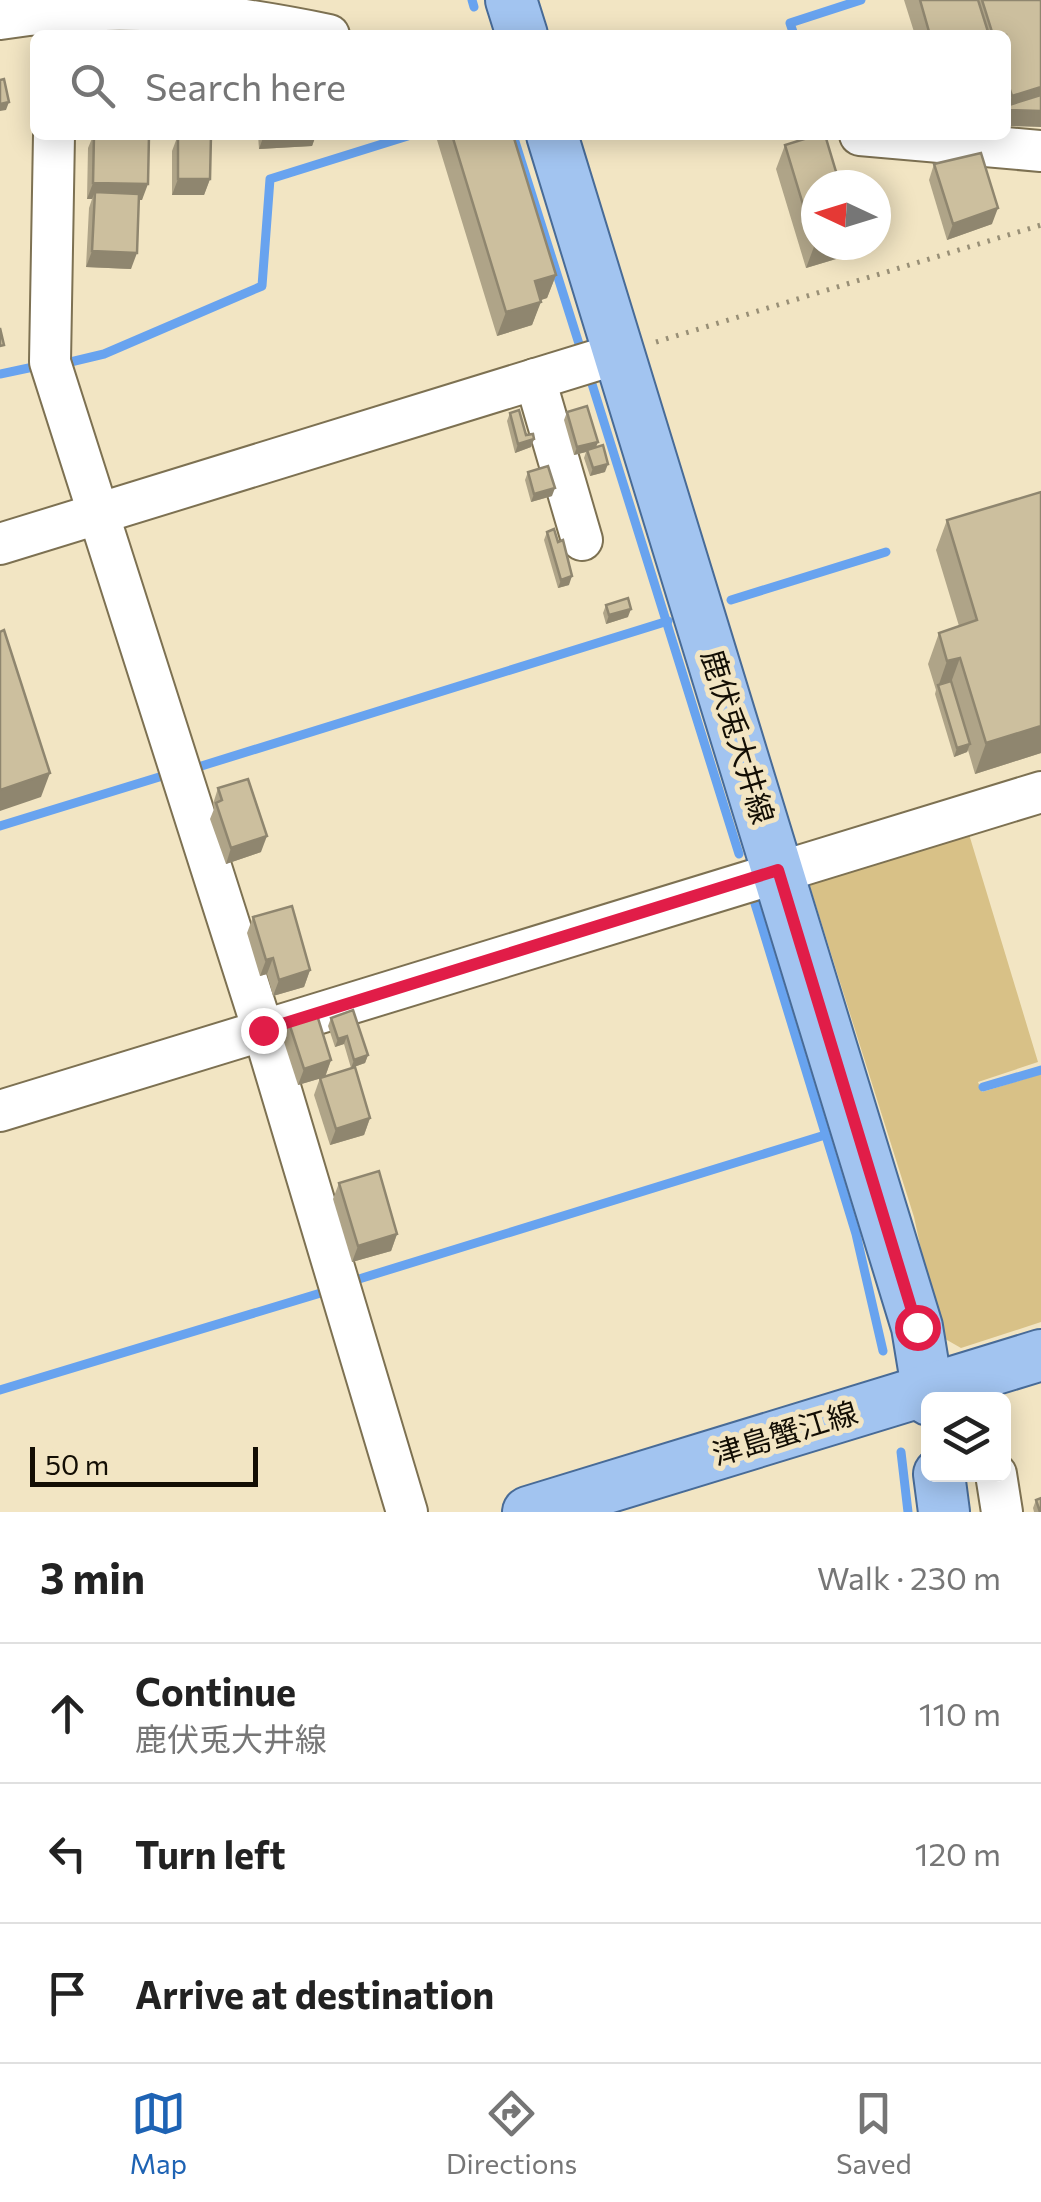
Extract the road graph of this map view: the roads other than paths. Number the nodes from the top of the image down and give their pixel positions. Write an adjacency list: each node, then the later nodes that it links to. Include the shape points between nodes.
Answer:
1 (511, 0): 5 (main road)
2 (53, 16): 3 (street); 4 (street, via 104,7 192,12)
3 (0, 19)
4 (299, 30)
5 (520, 30)
6 (54, 140): 12 (street, via 50,362)
7 (554, 140): 10 (main road, 鹿伏兎大井線)
8 (917, 140): 9 (street)
9 (1041, 151)
10 (620, 353): 11 (street); 16 (main road, 鹿伏兎大井線)
11 (535, 379): 12 (street); 13 (street)
12 (102, 514): 14 (street); 17 (street)
13 (582, 540)
14 (0, 544)
15 (1041, 792): 16 (street)
16 (778, 870): 17 (street); 20 (main road, 鹿伏兎大井線, via 917,1327)
17 (263, 1030): 18 (street); 25 (street)
18 (0, 1111)
19 (1041, 1355): 21 (main road, 津島蟹江線)
20 (928, 1392)
21 (937, 1392)
22 (921, 1397): 26 (main road, 津島蟹江線)
23 (940, 1482): 27 (main road)
24 (997, 1482): 28 (street)
25 (407, 1512)
26 (528, 1512)
27 (944, 1512)
28 (1002, 1512)

